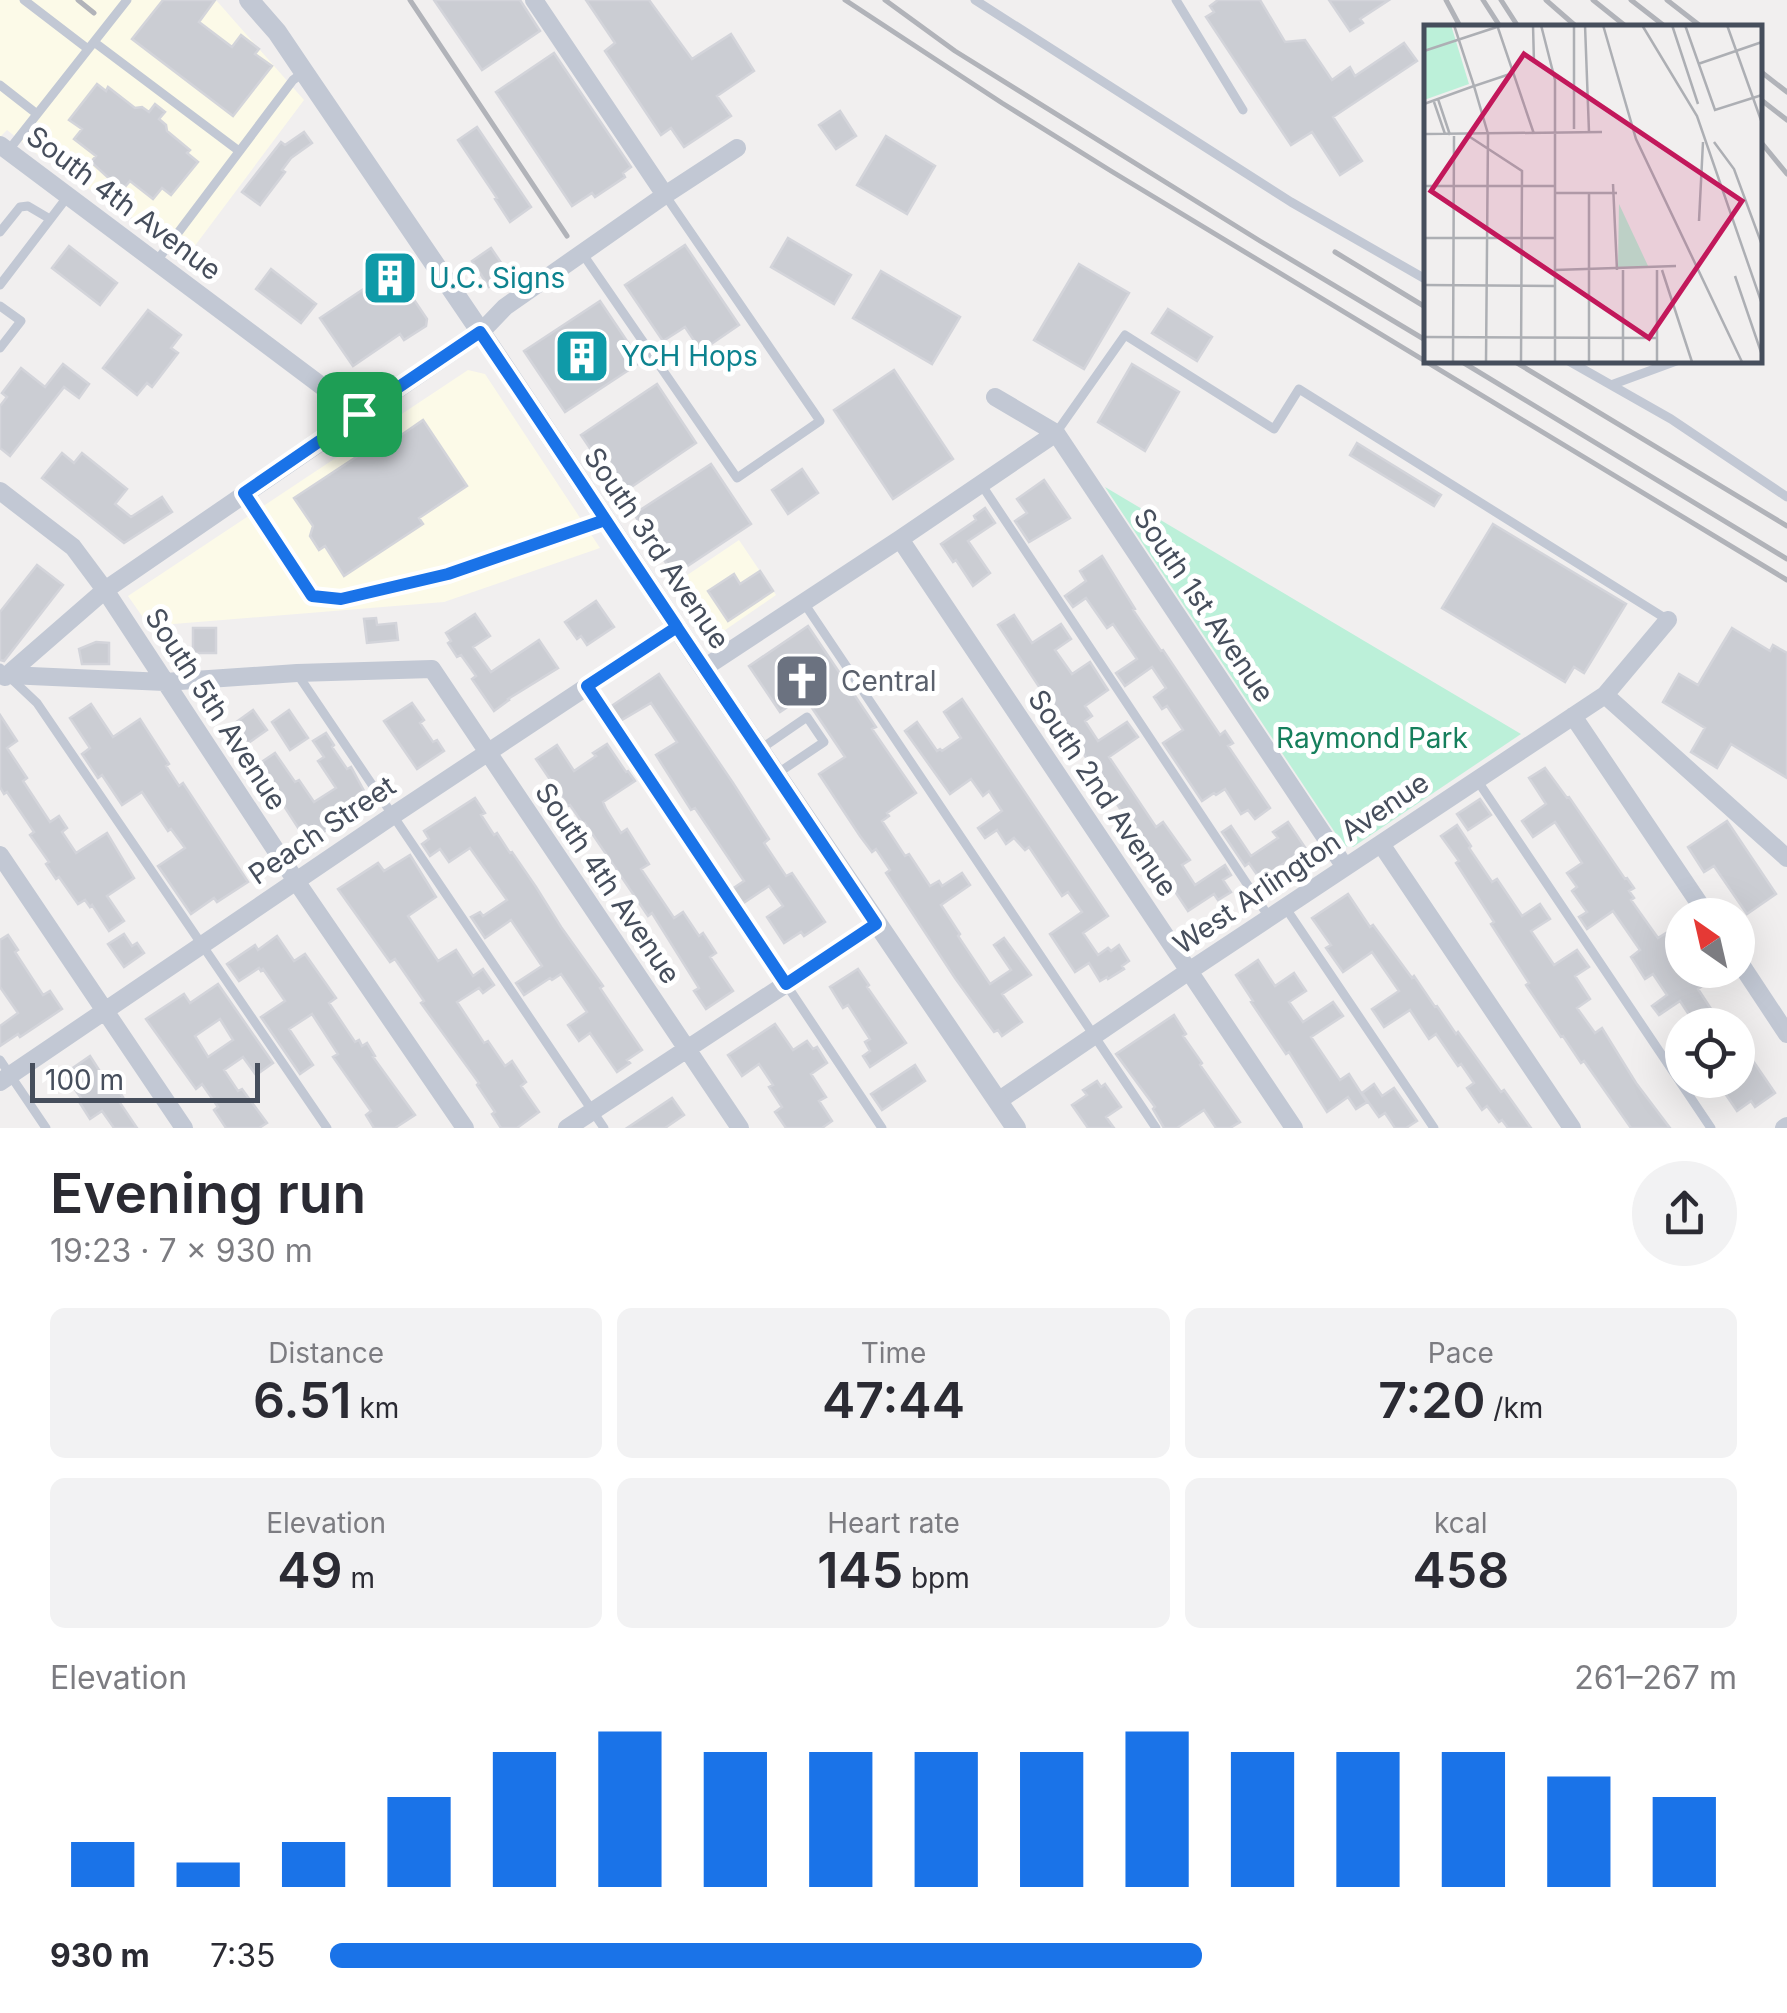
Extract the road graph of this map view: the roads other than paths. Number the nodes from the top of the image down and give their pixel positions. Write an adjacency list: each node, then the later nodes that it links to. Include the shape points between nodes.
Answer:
1 (24, 0): 7 (lane)
2 (127, 0): 7 (lane)
3 (249, 0): 8 (street, South 3rd Avenue)
4 (534, 0): 15 (street)
5 (976, 0): 21 (lane, via 1291,202)
6 (1176, 0): 10 (lane)
7 (91, 45): 11 (lane); 14 (lane)
8 (304, 72): 14 (lane); 24 (street, South 3rd Avenue)
9 (0, 85): 11 (lane)
10 (1243, 110)
11 (37, 114): 13 (lane)
12 (737, 148): 15 (street)
13 (3, 152): 16 (street, South 4th Avenue)
14 (240, 152): 20 (lane)
15 (665, 194): 19 (street); 19 (lane, via 820,421 737,478)
16 (68, 196): 17 (lane); 20 (street, South 4th Avenue)
17 (50, 220): 18 (lane, via 20,207); 22 (lane)
18 (0, 232)
19 (582, 252): 24 (street)
20 (156, 262): 30 (street, South 4th Avenue)
21 (1424, 278)
22 (0, 284)
23 (0, 306): 25 (lane, via 20,321)
24 (480, 332): 30 (street); 36 (street, South 3rd Avenue)
25 (0, 348)
26 (1572, 362): 28 (lane)
27 (1674, 362): 28 (lane)
28 (1612, 385): 35 (lane)
29 (995, 398): 31 (street, South 1st Avenue)
30 (359, 414): 34 (street)
31 (1056, 433): 32 (street); 40 (lane, via 1125,336 1274,429 1299,389); 57 (street, South 1st Avenue)
32 (981, 484): 37 (street); 60 (lane)
33 (0, 491): 38 (street, South 5th Avenue, via 73,547)
34 (244, 493): 36 (lane, via 312,596 341,599 448,574); 38 (street)
35 (1785, 495)
36 (605, 520): 41 (street, South 3rd Avenue)
37 (900, 539): 39 (street); 63 (street, South 2nd Avenue)
38 (105, 590): 44 (street); 45 (street, South 5th Avenue)
39 (804, 602): 42 (street); 68 (lane)
40 (1668, 620): 47 (street, West Arlington Avenue)
41 (677, 627): 42 (street, South 3rd Avenue); 46 (street, Peach Street)
42 (704, 668): 49 (street, South 3rd Avenue)
43 (297, 673): 45 (street); 50 (street, South 4th Avenue, via 432,668); 53 (lane)
44 (3, 674): 45 (street); 62 (lane, via 37,703)
45 (165, 682): 58 (street, South 5th Avenue)
46 (587, 686): 50 (street, Peach Street); 64 (lane)
47 (1604, 695): 48 (street, West Arlington Avenue); 56 (street)
48 (1573, 716): 52 (street, West Arlington Avenue); 59 (street)
49 (759, 750): 51 (street, South 3rd Avenue); 51 (lane, via 807,717 824,742)
50 (487, 752): 53 (street, Peach Street); 69 (street, South 4th Avenue)
51 (776, 774): 61 (street, South 3rd Avenue)
52 (1477, 780): 54 (street, West Arlington Avenue); 86 (lane)
53 (392, 816): 58 (street, Peach Street); 72 (lane)
54 (1381, 844): 57 (street, West Arlington Avenue); 85 (street)
55 (0, 855): 66 (street)
56 (1787, 858)
57 (1345, 867): 60 (street, West Arlington Avenue)
58 (296, 880): 62 (street, Peach Street); 76 (street, South 5th Avenue)
59 (1696, 898)
60 (1277, 912): 63 (street, West Arlington Avenue); 84 (lane)
61 (876, 924): 64 (street); 71 (street, South 3rd Avenue)
62 (202, 944): 66 (street, Peach Street); 75 (lane)
63 (1188, 971): 68 (street, West Arlington Avenue); 83 (street, South 2nd Avenue)
64 (786, 984): 69 (street); 80 (lane)
65 (1755, 986): 67 (street)
66 (106, 1010): 70 (street, Peach Street); 74 (street)
67 (1787, 1034)
68 (1094, 1035): 71 (street, West Arlington Avenue); 82 (lane)
69 (687, 1049): 72 (street); 79 (street, South 4th Avenue)
70 (3, 1072): 73 (lane)
71 (998, 1100): 81 (street, South 3rd Avenue)
72 (592, 1111): 77 (street); 78 (lane)
73 (46, 1128)
74 (184, 1128)
75 (327, 1128)
76 (465, 1128)
77 (567, 1128)
78 (604, 1128)
79 (740, 1128)
80 (882, 1128)
81 (1016, 1128)
82 (1156, 1128)
83 (1294, 1128)
84 (1434, 1128)
85 (1572, 1128)
86 (1711, 1128)

